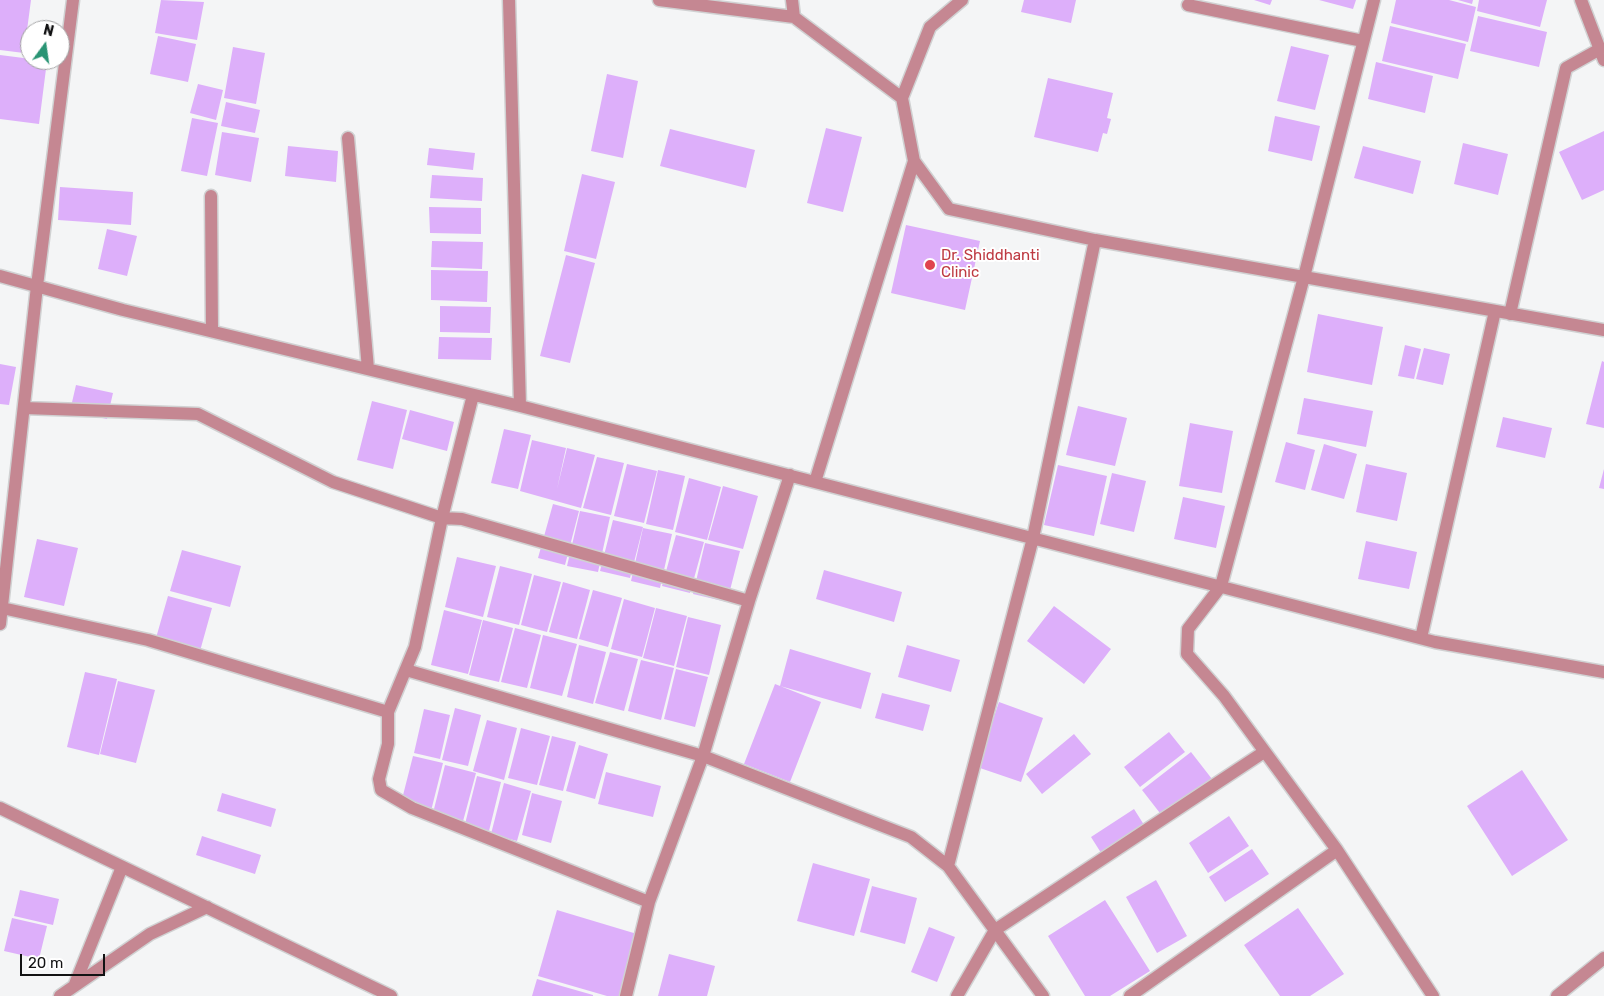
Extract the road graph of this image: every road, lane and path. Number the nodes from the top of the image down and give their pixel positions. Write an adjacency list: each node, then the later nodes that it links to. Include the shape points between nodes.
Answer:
1 (73, 0): 19 (street)
2 (509, 0): 26 (street)
3 (659, 0): 9 (street)
4 (792, 0): 9 (street)
5 (962, 0): 12 (street, via 930,27)
6 (1374, 0): 10 (street)
7 (1581, 0): 11 (street)
8 (1188, 5): 10 (street)
9 (794, 17): 12 (street)
10 (1363, 41): 18 (street)
11 (1602, 55): 21 (street, via 1566,68)
12 (902, 98): 14 (street)
13 (348, 138): 24 (street)
14 (914, 160): 16 (street, via 949,209); 29 (street)
15 (211, 196): 23 (street)
16 (1095, 240): 18 (street); 31 (street)
17 (0, 276): 19 (street)
18 (1304, 277): 20 (street); 32 (street)
19 (37, 286): 23 (street); 27 (street)
20 (1494, 311): 21 (street); 36 (street)
21 (1510, 314): 22 (street)
22 (1604, 330)
23 (212, 331): 24 (street)
24 (368, 369): 25 (street)
25 (473, 394): 26 (street); 30 (street)
26 (520, 406): 28 (street)
27 (24, 408): 30 (street, via 198,414 333,482); 34 (street)
28 (790, 476): 29 (street); 33 (street)
29 (815, 482): 31 (street)
30 (442, 518): 33 (street, via 462,519); 37 (street, via 415,647)
31 (1033, 538): 32 (street); 44 (street)
32 (1221, 586): 36 (street); 40 (street, via 1188,629 1187,654 1224,696)
33 (749, 600): 41 (street)
34 (2, 608): 35 (street); 39 (street, via 148,640)
35 (0, 624)
36 (1421, 638): 38 (street)
37 (406, 670): 39 (street); 41 (street)
38 (1604, 672)
39 (388, 712): 46 (street, via 388,744 379,779 381,790 412,808)
40 (1264, 752): 43 (street); 48 (street)
41 (703, 756): 44 (street, via 911,837); 46 (street)
42 (0, 808): 45 (street)
43 (1337, 850): 56 (street); 57 (street)
44 (948, 866): 48 (street)
45 (122, 867): 47 (street); 50 (street)
46 (649, 902): 53 (street)
47 (207, 907): 50 (street, via 150,934); 52 (street)
48 (995, 930): 54 (street); 55 (street)
49 (1604, 958): 58 (street)
50 (75, 984): 51 (street)
51 (60, 996)
52 (391, 996)
53 (626, 996)
54 (957, 996)
55 (1043, 996)
56 (1130, 996)
57 (1433, 996)
58 (1556, 996)

